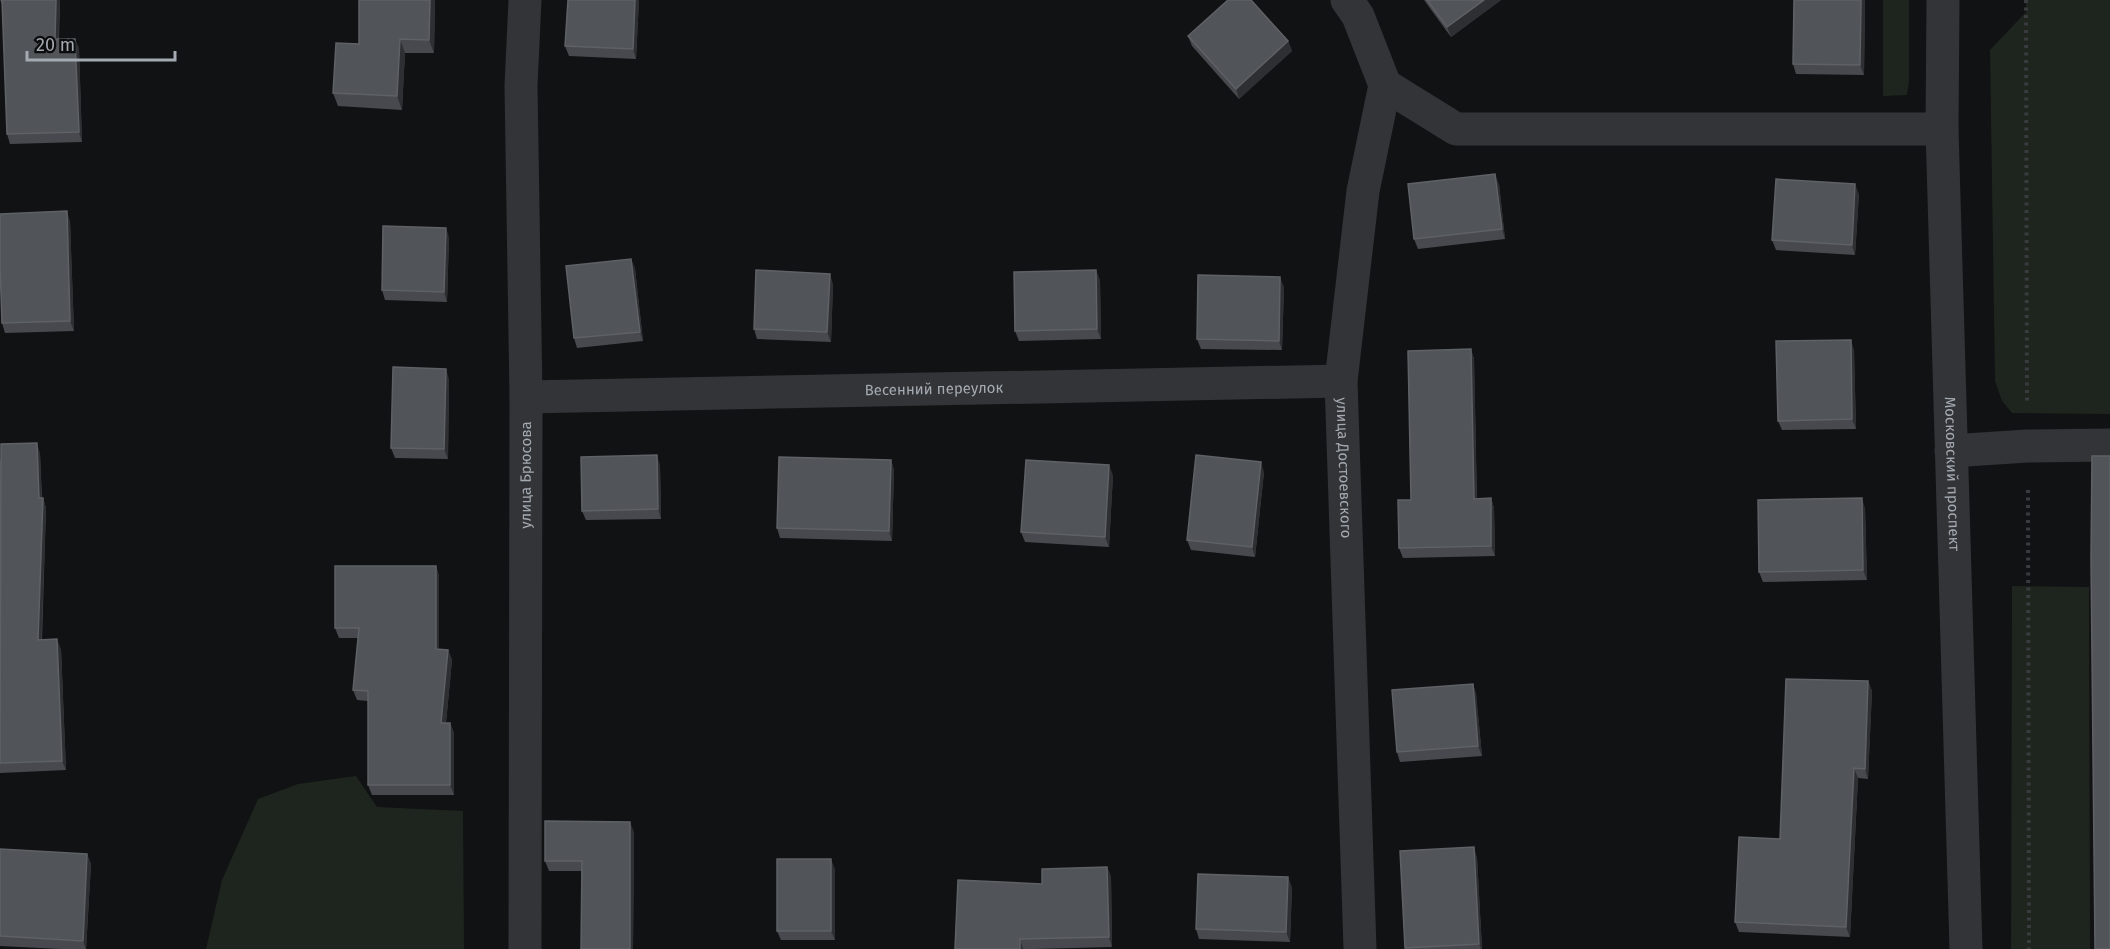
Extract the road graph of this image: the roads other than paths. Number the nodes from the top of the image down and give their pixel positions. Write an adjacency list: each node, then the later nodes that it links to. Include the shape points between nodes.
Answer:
1 (525, 0): 7 (street, улица Брюсова, via 521,98)
2 (1347, 0): 4 (street, via 1358,16)
3 (1942, 0): 5 (street, Московский проспект)
4 (1385, 85): 5 (street, via 1456,129); 6 (street, улица Достоевского, via 1363,191)
5 (1942, 129): 9 (street, Московский проспект)
6 (1341, 381): 7 (street, Весенний переулок); 11 (street, улица Достоевского)
7 (526, 397): 10 (street, улица Брюсова)
8 (2110, 445): 9 (street)
9 (1951, 451): 12 (street, Московский проспект)
10 (525, 949)
11 (1360, 949)
12 (1966, 949)

